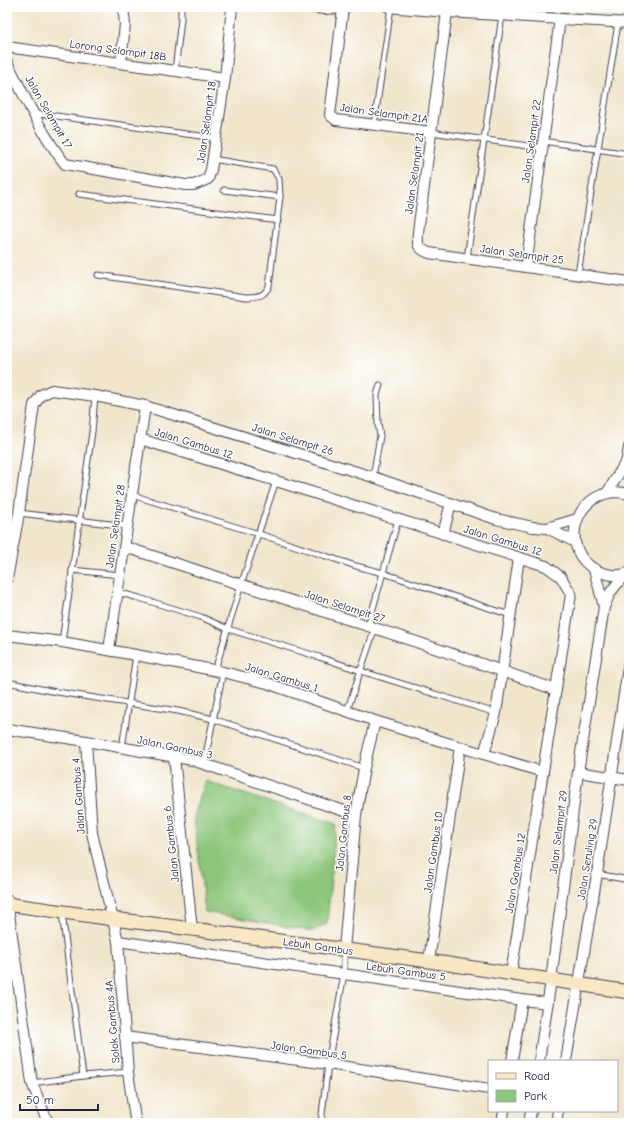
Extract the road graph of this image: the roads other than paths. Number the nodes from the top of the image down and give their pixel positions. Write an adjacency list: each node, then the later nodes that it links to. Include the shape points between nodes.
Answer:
1 (124, 7): 16 (street)
2 (181, 7): 17 (lane)
3 (232, 7): 18 (street, Jalan Selampit 18)
4 (311, 7): 7 (street)
5 (388, 7): 6 (street)
6 (392, 7): 8 (street); 20 (lane)
7 (345, 8): 20 (street, Jalan Selampit 21A, via 330,115 336,120)
8 (447, 12): 10 (street); 21 (street, Jalan Selampit 21)
9 (517, 12): 10 (street); 11 (street)
10 (502, 15): 23 (lane)
11 (560, 19): 12 (street); 24 (street, Jalan Selampit 22)
12 (618, 23): 13 (street); 25 (lane)
13 (629, 23)
14 (7, 47): 16 (street, Lorong Selampit 18B)
15 (7, 62): 19 (street, Jalan Selampit 17)
16 (121, 63): 17 (street, Lorong Selampit 18B)
17 (175, 71): 18 (street, Lorong Selampit 18B)
18 (225, 78): 22 (street, Jalan Selampit 18)
19 (34, 114): 22 (lane); 28 (street, Jalan Selampit 17, via 65,164)
20 (374, 125): 21 (street, Jalan Selampit 21A)
21 (431, 132): 23 (lane, Jalan Selampit 21A); 33 (street, Jalan Selampit 21)
22 (215, 138): 27 (street, Jalan Selampit 18)
23 (484, 140): 24 (lane, Jalan Selampit 21A); 34 (lane)
24 (543, 144): 25 (lane, Jalan Selampit 21A); 35 (street, Jalan Selampit 22)
25 (598, 149): 26 (lane, Jalan Selampit 21A); 36 (lane)
26 (629, 154)
27 (212, 159): 28 (street, Jalan Selampit 18, via 208,179 194,185); 31 (lane, via 273,169 279,179)
28 (77, 167)
29 (224, 190): 31 (lane)
30 (79, 194): 32 (lane)
31 (280, 197): 32 (lane)
32 (278, 220): 37 (lane, via 269,286 265,294 260,296)
33 (417, 242): 34 (street, Jalan Selampit 25, via 422,250 429,253)
34 (467, 258): 35 (street, Jalan Selampit 25)
35 (526, 267): 36 (street, Jalan Selampit 25)
36 (578, 274): 39 (street, Jalan Selampit 25)
37 (98, 275)
38 (629, 278): 39 (street)
39 (629, 282)
40 (380, 386): 46 (lane, via 377,395 380,436)
41 (95, 396): 42 (street, Jalan Selampit 26); 52 (street, Jalan Selampit 26, via 52,390 41,395 34,405); 54 (lane)
42 (145, 406): 43 (street, Jalan Selampit 28); 46 (street, Jalan Selampit 26)
43 (140, 439): 47 (street, Jalan Gambus 12); 50 (street, Jalan Selampit 28)
44 (629, 447): 45 (street)
45 (628, 465): 48 (street)
46 (373, 477): 51 (street, Jalan Selampit 26)
47 (276, 481): 55 (street, Jalan Gambus 12); 58 (lane)
48 (607, 493): 49 (street); 53 (street, via 589,502)
49 (629, 494)
50 (132, 495): 56 (street, Jalan Selampit 28); 58 (lane)
51 (451, 503): 57 (street, Jalan Selampit 26, via 496,519); 59 (street)
52 (19, 513): 54 (lane); 68 (street)
53 (577, 519): 57 (street, Jalan Selampit 26); 60 (street, via 574,530)
54 (80, 520): 56 (lane); 64 (lane)
55 (398, 520): 59 (street, Jalan Gambus 12); 65 (lane)
56 (127, 526): 61 (street, Jalan Selampit 28)
57 (548, 528): 60 (street, Jalan Selampit 26)
58 (258, 534): 65 (lane); 69 (lane)
59 (443, 534): 62 (street, Jalan Gambus 12)
60 (575, 542): 63 (street, via 585,562)
61 (125, 547): 67 (street, Jalan Selampit 28); 69 (street, Jalan Selampit 27)
62 (519, 558): 72 (street); 84 (street, Jalan Gambus 12, via 546,566 561,577 571,594)
63 (594, 568): 66 (street, via 614,575); 71 (street, Jalan Selampit 29)
64 (72, 570): 67 (lane); 76 (lane)
65 (383, 573): 72 (lane); 73 (lane)
66 (627, 574): 71 (street, Jalan Selampit 29, via 610,593)
67 (120, 575): 70 (street, Jalan Selampit 28)
68 (7, 579)
69 (241, 585): 73 (street, Jalan Selampit 27); 74 (lane)
70 (117, 592): 74 (lane, via 201,617); 77 (street, Jalan Selampit 28)
71 (604, 607): 99 (street, Jalan Selampit 29)
72 (510, 616): 82 (street)
73 (372, 627): 81 (lane); 82 (street, Jalan Selampit 27)
74 (228, 629): 80 (lane); 81 (lane)
75 (7, 635): 76 (street, Jalan Gambus 1)
76 (62, 642): 77 (street, Jalan Gambus 1)
77 (109, 650): 78 (street, Jalan Gambus 1)
78 (136, 655): 80 (street, Jalan Gambus 1); 85 (lane)
79 (629, 661): 100 (street, Jalan Seruling 29)
80 (219, 671): 86 (street, Jalan Gambus 1, via 267,683); 88 (lane)
81 (361, 671): 86 (lane); 87 (lane)
82 (502, 671): 84 (street, Jalan Selampit 27); 87 (street)
83 (7, 682): 85 (lane)
84 (556, 690): 98 (street, Jalan Gambus 12)
85 (128, 704): 88 (lane); 93 (lane)
86 (347, 711): 89 (street, Jalan Gambus 1)
87 (496, 713): 94 (street)
88 (213, 719): 96 (lane); 97 (lane)
89 (375, 721): 92 (street, Jalan Gambus 1); 97 (street, Jalan Gambus 8)
90 (7, 729): 91 (street, Jalan Gambus 3)
91 (86, 741): 93 (street, Jalan Gambus 3); 108 (street, Jalan Gambus 4, via 92,833)
92 (460, 747): 94 (street, Jalan Gambus 1); 112 (street, Jalan Gambus 10)
93 (122, 748): 95 (street, Jalan Gambus 3)
94 (484, 754): 98 (street, Jalan Gambus 1)
95 (174, 757): 96 (street, Jalan Gambus 3); 109 (street, Jalan Gambus 6)
96 (204, 764): 102 (street, Jalan Gambus 3)
97 (364, 768): 102 (street, Jalan Gambus 8)
98 (543, 772): 114 (street, Jalan Gambus 12)
99 (578, 772): 100 (street); 116 (street, Jalan Selampit 29)
100 (612, 777): 101 (street); 103 (street, Jalan Seruling 29)
101 (629, 780)
102 (356, 815): 111 (street, Jalan Gambus 8)
103 (597, 874): 104 (lane); 117 (street, Jalan Seruling 29)
104 (629, 880)
105 (7, 899): 106 (street)
106 (7, 904): 107 (street, Lebuh Gambus); 128 (street)
107 (62, 912): 108 (street, Lebuh Gambus); 127 (lane)
108 (113, 919): 109 (street, Lebuh Gambus); 110 (street, Solok Gambus 4A)
109 (192, 928): 111 (street, Lebuh Gambus)
110 (118, 941): 113 (street, Lebuh Gambus 5); 121 (street, Solok Gambus 4A)
111 (344, 949): 112 (street, Lebuh Gambus); 113 (lane)
112 (429, 961): 114 (street, Lebuh Gambus)
113 (344, 974): 119 (street, Lebuh Gambus 5); 125 (lane)
114 (511, 974): 116 (street, Lebuh Gambus)
115 (629, 978): 118 (lane)
116 (551, 980): 117 (street, Lebuh Gambus); 120 (street, Jalan Selampit 29)
117 (579, 984): 118 (street, Lebuh Gambus); 124 (street, Jalan Seruling 29)
118 (628, 992)
119 (522, 1000): 120 (street, Lebuh Gambus 5); 122 (street)
120 (548, 1003): 123 (street, Jalan Selampit 29)
121 (125, 1037): 125 (street, Jalan Gambus 5); 126 (street, Solok Gambus 4A)
122 (512, 1060)
123 (539, 1060)
124 (566, 1060)
125 (328, 1064): 129 (street, Jalan Gambus 5); 135 (lane)
126 (128, 1072): 127 (lane); 134 (street, Solok Gambus 4A)
127 (83, 1076): 128 (lane)
128 (32, 1083): 133 (street)
129 (488, 1090)
130 (504, 1112): 136 (street)
131 (531, 1112): 137 (street)
132 (558, 1112): 138 (street)
133 (48, 1123)
134 (137, 1123)
135 (321, 1123)
136 (502, 1123)
137 (529, 1123)
138 (556, 1123)

